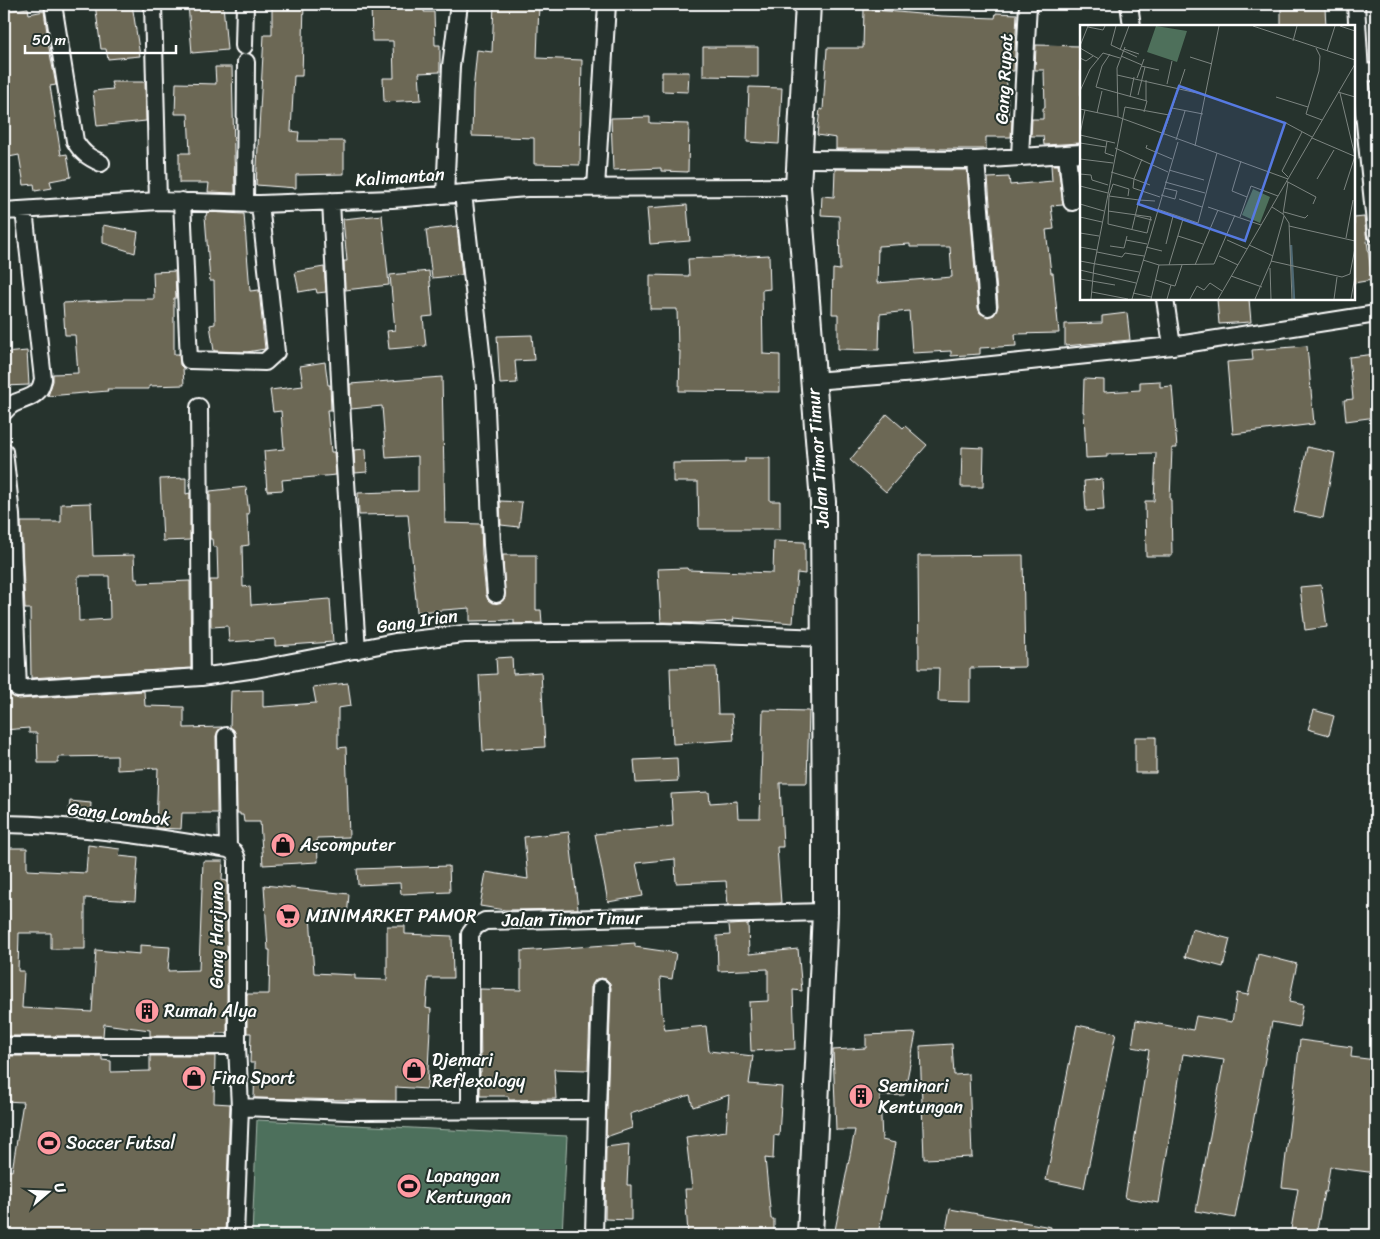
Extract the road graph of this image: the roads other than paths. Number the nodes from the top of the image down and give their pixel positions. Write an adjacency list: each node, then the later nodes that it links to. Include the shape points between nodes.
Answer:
1 (54, 4): 16 (street, via 75,141 88,157)
2 (153, 4): 22 (street)
3 (245, 4): 25 (street)
4 (459, 4): 20 (street, via 451,66)
5 (607, 4): 18 (street)
6 (808, 4): 14 (street, Jalan Timor Timur)
7 (1028, 4): 13 (street, Gang Rupat)
8 (1129, 4): 10 (street)
9 (1356, 4): 11 (street)
10 (1132, 25)
11 (1368, 72): 28 (street)
12 (1074, 154): 13 (street); 24 (street)
13 (1020, 156): 15 (street)
14 (800, 159): 15 (street); 17 (street, Jalan Timor Timur)
15 (976, 160): 30 (street)
16 (101, 163)
17 (798, 187): 18 (street, Kalimantan); 33 (street, Jalan Timor Timur)
18 (596, 188): 19 (street, Kalimantan, via 527,188)
19 (463, 193): 20 (street, Kalimantan); 38 (street, via 485,387)
20 (445, 195): 23 (street, Kalimantan)
21 (182, 200): 22 (street, Kalimantan); 25 (street, Kalimantan); 25 (street, via 189,360 264,362 276,352)
22 (158, 201): 26 (street, Kalimantan)
23 (331, 201): 25 (street, Kalimantan); 40 (street)
24 (1072, 202)
25 (252, 204)
26 (24, 210): 27 (street, Kalimantan); 34 (street, via 43,379 39,390 29,397)
27 (4, 211)
28 (1376, 233)
29 (1165, 300): 32 (street)
30 (988, 307)
31 (1376, 314): 32 (street)
32 (1172, 346): 33 (street)
33 (814, 381): 39 (street, Jalan Timor Timur, via 823,502)
34 (5, 405)
35 (199, 407): 41 (street)
36 (4, 451): 37 (street)
37 (7, 515): 41 (street, Gang Irian, via 18,689)
38 (496, 594)
39 (825, 638): 40 (street, Gang Irian, via 664,632 464,634); 45 (street, Jalan Timor Timur)
40 (357, 650): 41 (street, Gang Irian)
41 (201, 677)
42 (226, 736): 44 (street)
43 (4, 824): 44 (street, Gang Lombok, via 139,835)
44 (228, 849): 48 (street, Gang Harjuno, via 237,859)
45 (826, 912): 50 (street, Jalan Timor Timur, via 485,921 476,926 470,934); 54 (street, Jalan Timor Timur)
46 (601, 988): 51 (street)
47 (4, 1046): 48 (street)
48 (237, 1046): 49 (street, Gang Harjuno)
49 (240, 1107): 50 (street, via 350,1111); 52 (street, Gang Harjuno)
50 (470, 1110): 51 (street)
51 (597, 1111): 53 (street)
52 (235, 1235)
53 (594, 1235)
54 (810, 1235)

